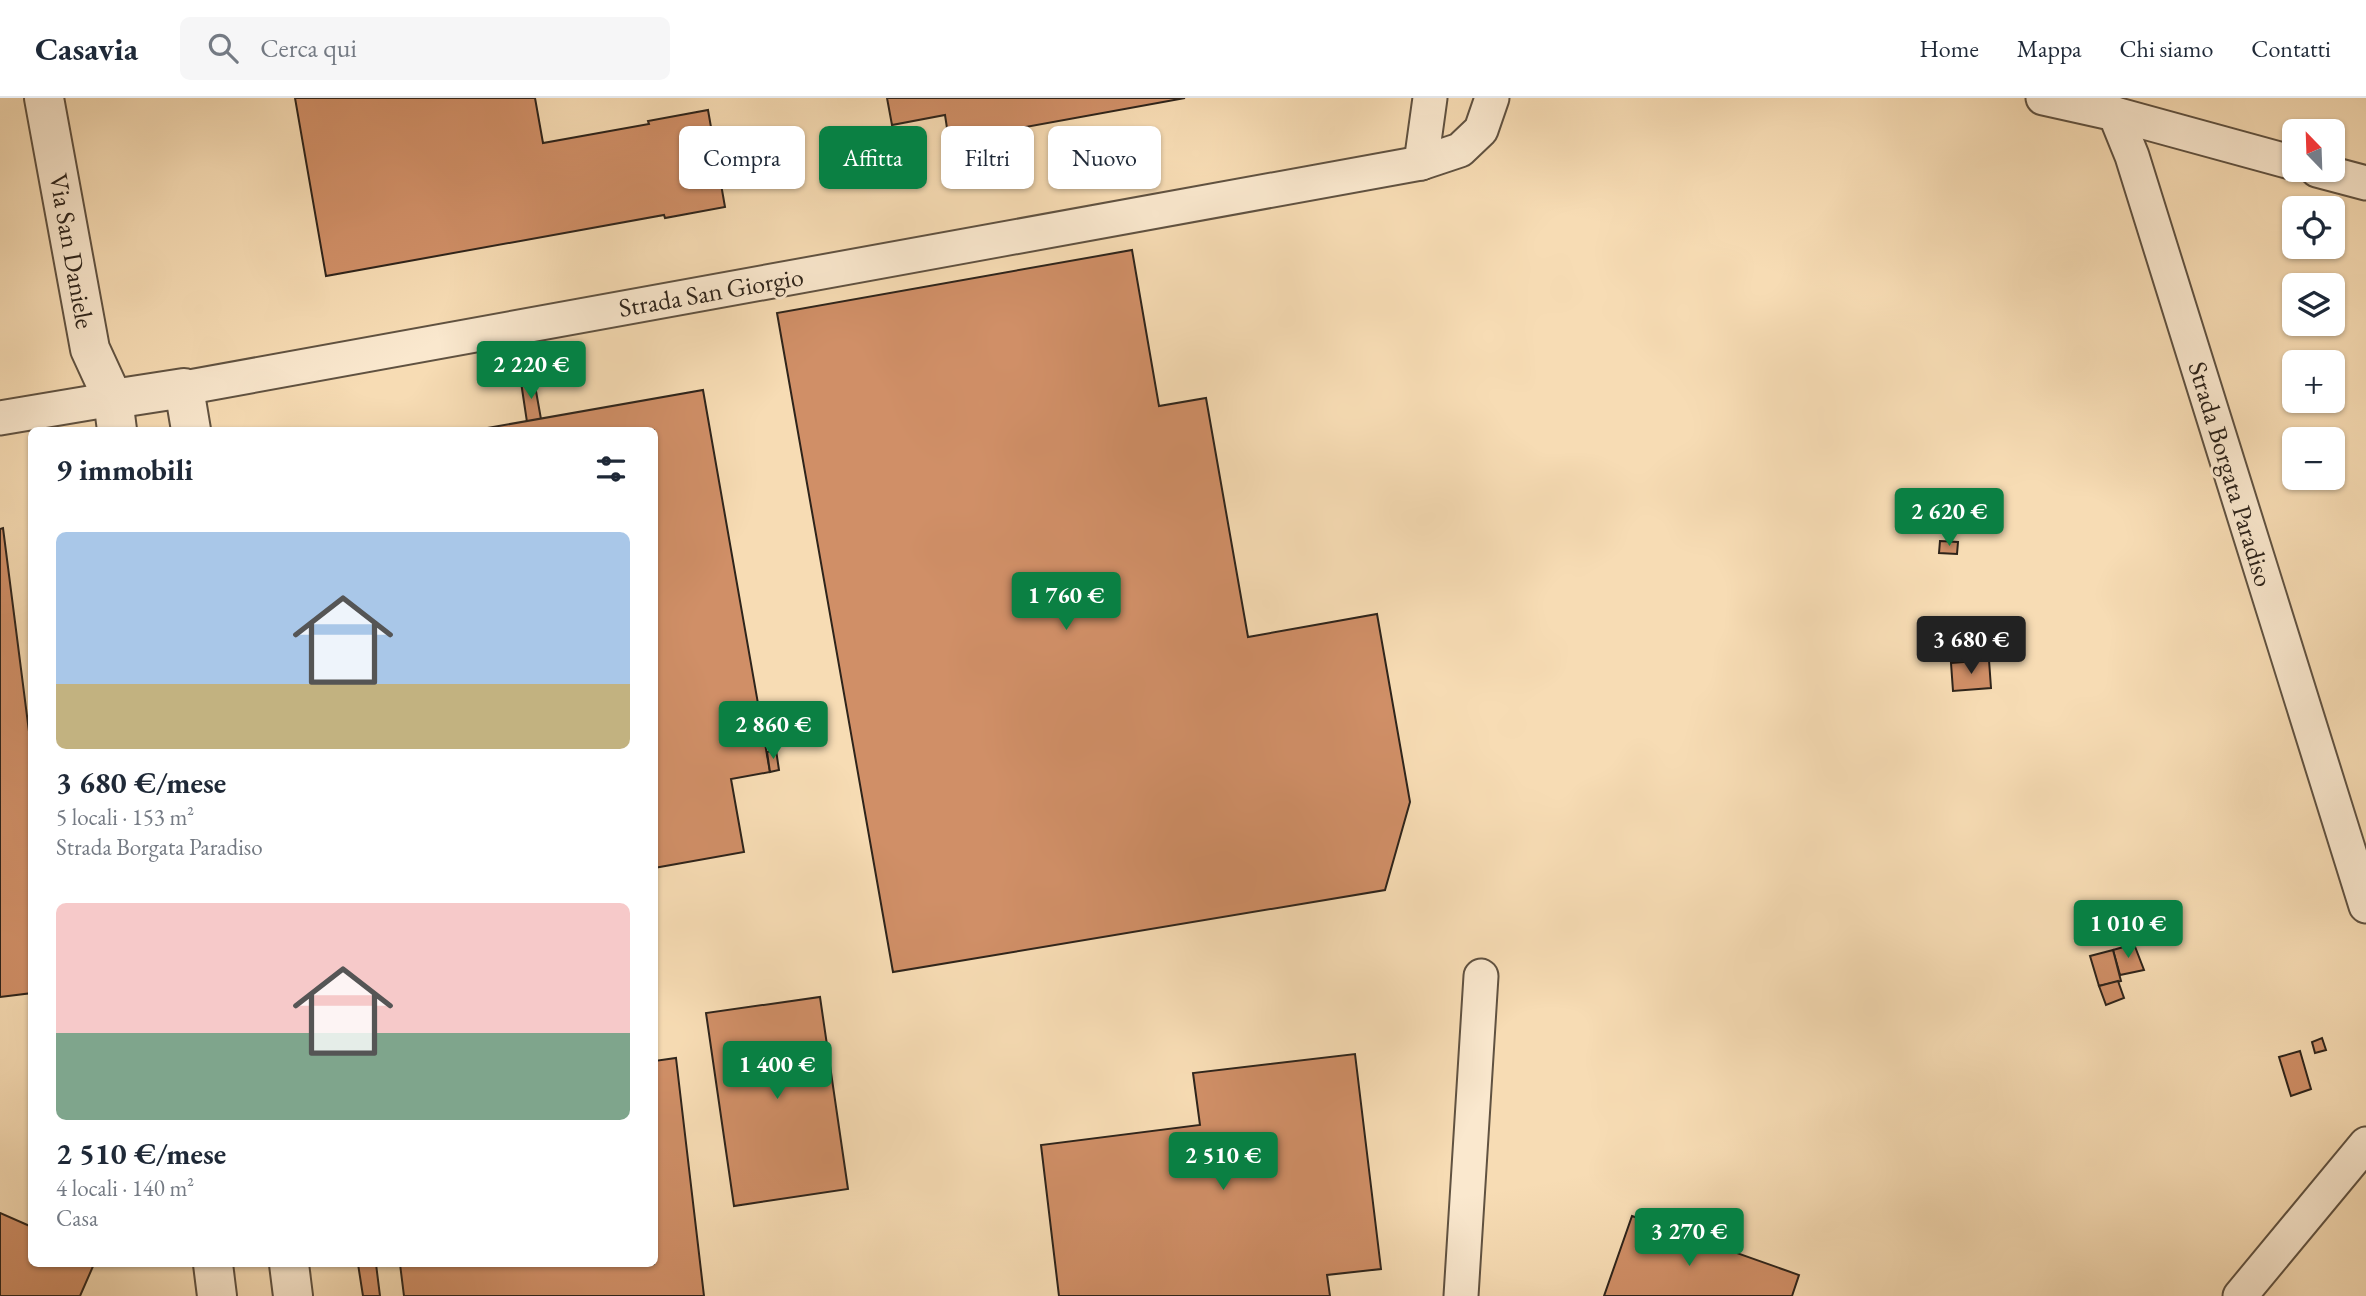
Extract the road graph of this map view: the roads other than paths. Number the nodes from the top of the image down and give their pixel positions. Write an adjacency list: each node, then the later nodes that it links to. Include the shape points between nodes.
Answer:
1 (44, 98): 11 (street, Via San Daniele, via 90,349)
2 (1430, 98): 7 (street)
3 (1492, 98): 7 (street, Strada San Giorgio, via 1481,130 1460,150)
4 (2043, 98): 5 (street)
5 (2115, 114): 6 (street); 14 (street, Strada Borgata Paradiso)
6 (2282, 160)
7 (1421, 163): 10 (street, Strada San Giorgio)
8 (2345, 177): 9 (street)
9 (2366, 183)
10 (184, 388): 11 (street, Strada San Giorgio); 13 (street)
11 (115, 415): 12 (street, Strada San Giorgio)
12 (0, 418)
13 (190, 427)
14 (2366, 906)
15 (1481, 976): 21 (street)
16 (2366, 1144): 22 (street)
17 (213, 1267): 19 (street)
18 (289, 1267): 20 (street)
19 (217, 1296)
20 (293, 1296)
21 (1461, 1296)
22 (2240, 1296)

